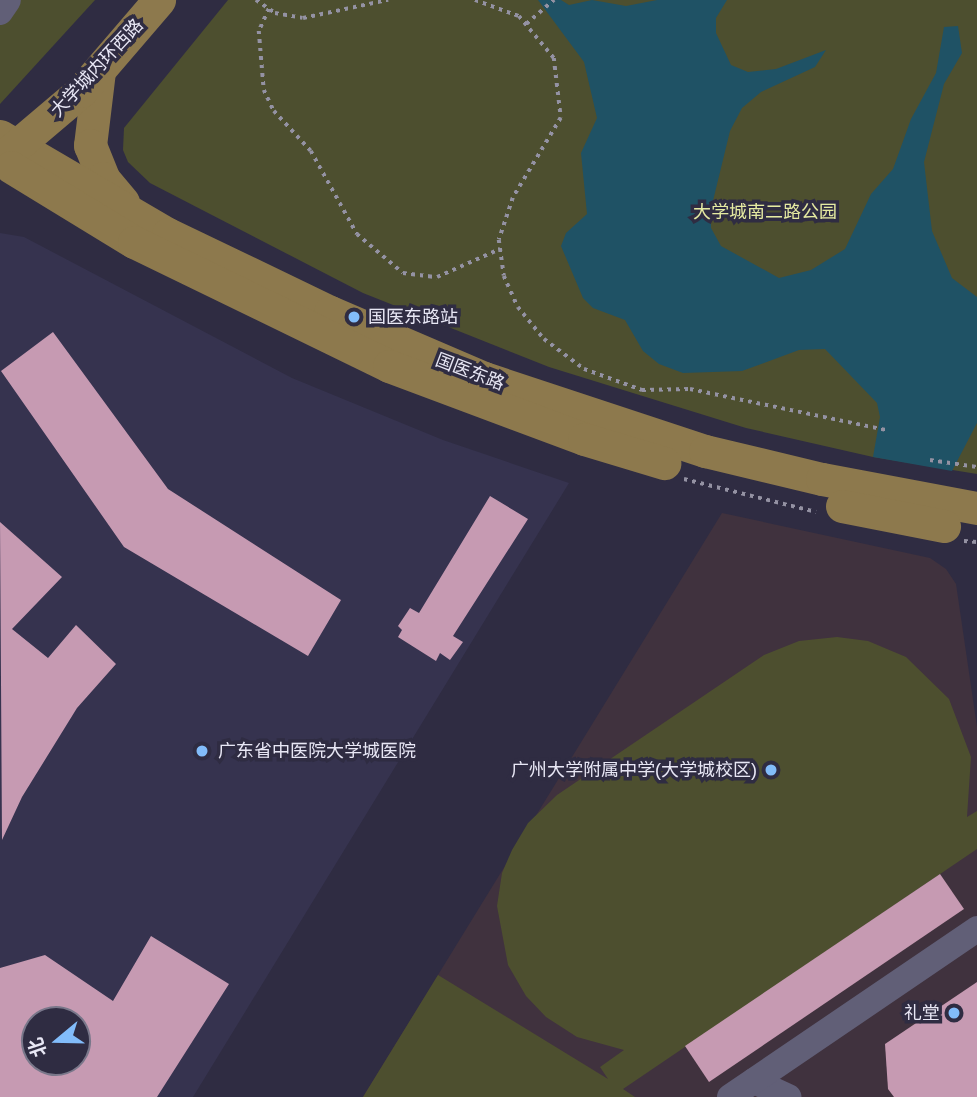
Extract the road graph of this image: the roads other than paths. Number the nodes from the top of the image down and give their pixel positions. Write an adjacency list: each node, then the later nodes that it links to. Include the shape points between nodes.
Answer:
1 (8, 0): 4 (street)
2 (130, 0): 6 (main road, 大学城内环西路)
3 (159, 0): 5 (main road, 大学城内环西路)
4 (0, 12)
5 (99, 71): 6 (main road, 大学城内环西路); 7 (main road, via 90,145 114,194)
6 (4, 146): 7 (main road, 国医东路); 9 (main road, 国医东路, via 195,273 389,366 468,398 584,439 719,478)
7 (143, 219): 8 (main road, 国医东路, via 378,334 576,411 761,465)
8 (977, 508)
9 (977, 530)
10 (977, 929): 11 (street)
11 (754, 1081): 12 (street); 13 (street)
12 (730, 1097)
13 (788, 1097)

